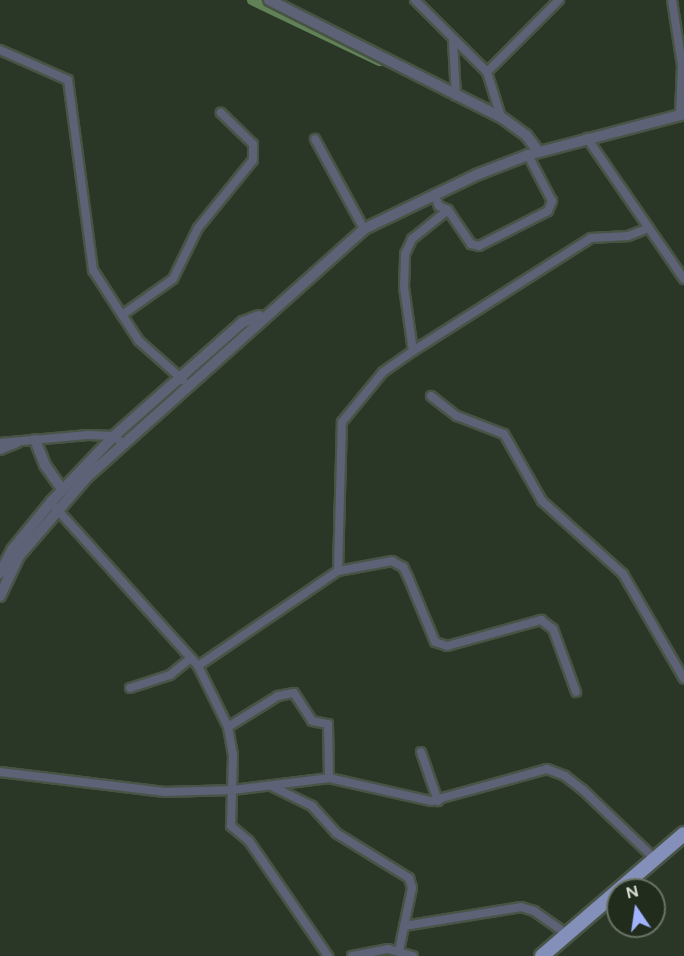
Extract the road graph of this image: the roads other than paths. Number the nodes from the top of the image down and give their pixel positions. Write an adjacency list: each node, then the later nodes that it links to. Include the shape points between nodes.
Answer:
1 (269, 0): 8 (street)
2 (415, 0): 5 (street)
3 (559, 0): 7 (street)
4 (672, 0): 10 (street, via 682,65)
5 (453, 41): 7 (street); 8 (street)
6 (0, 50): 20 (street, via 68,80 93,270)
7 (487, 72): 11 (street)
8 (456, 96): 11 (street)
9 (221, 113): 20 (street, via 253,144 253,160 198,228 173,279)
10 (682, 115): 12 (street)
11 (501, 117): 14 (street, via 526,135)
12 (587, 138): 14 (street); 17 (street)
13 (315, 139): 18 (street)
14 (534, 154): 15 (street); 16 (street, via 552,201 548,211 479,246 471,244)
15 (434, 194): 16 (street, via 439,206); 18 (street)
16 (448, 210): 21 (street, via 412,239 405,254 404,287)
17 (649, 228): 19 (street); 21 (street, via 628,236 591,238)
18 (364, 229): 22 (street, via 271,312)
19 (684, 279)
20 (122, 315): 22 (street, via 139,341)
21 (413, 351): 31 (street, via 383,372 344,416)
22 (184, 381): 25 (street)
23 (430, 396): 36 (street, via 458,416 504,434 542,501 623,574)
24 (36, 440): 25 (street); 27 (street); 29 (street, via 45,465)
25 (118, 440): 29 (street); 30 (street)
26 (0, 443): 27 (street)
27 (18, 443): 28 (street)
28 (0, 450)
29 (63, 489): 30 (street)
30 (55, 505): 32 (street, via 12,550); 33 (street, via 14,563); 34 (street)
31 (338, 572): 35 (street); 38 (street, via 385,561 397,563 408,577 433,638 440,645 534,621 548,623)
32 (0, 573)
33 (0, 596)
34 (191, 658): 35 (street); 37 (street, via 170,675)
35 (198, 666): 39 (street)
36 (684, 680)
37 (130, 688)
38 (576, 692)
39 (228, 727): 42 (street, via 279,696 294,693 312,721 328,724); 44 (street)
40 (421, 752): 45 (street)
41 (0, 772): 44 (street, via 148,791)
42 (330, 778): 43 (street); 45 (street)
43 (270, 786): 44 (street); 48 (street, via 312,806 336,833 409,878 412,888)
44 (233, 789): 51 (street, via 231,826 249,841)
45 (438, 801): 47 (street, via 539,770 555,771 583,790)
46 (684, 834): 47 (main road)
47 (654, 858): 49 (main road)
48 (404, 926): 49 (street, via 521,907 534,911); 50 (street)
49 (566, 933): 54 (main road)
50 (399, 951): 52 (street, via 377,950); 53 (street)
51 (328, 956)
52 (352, 956)
53 (413, 956)
54 (542, 956)

